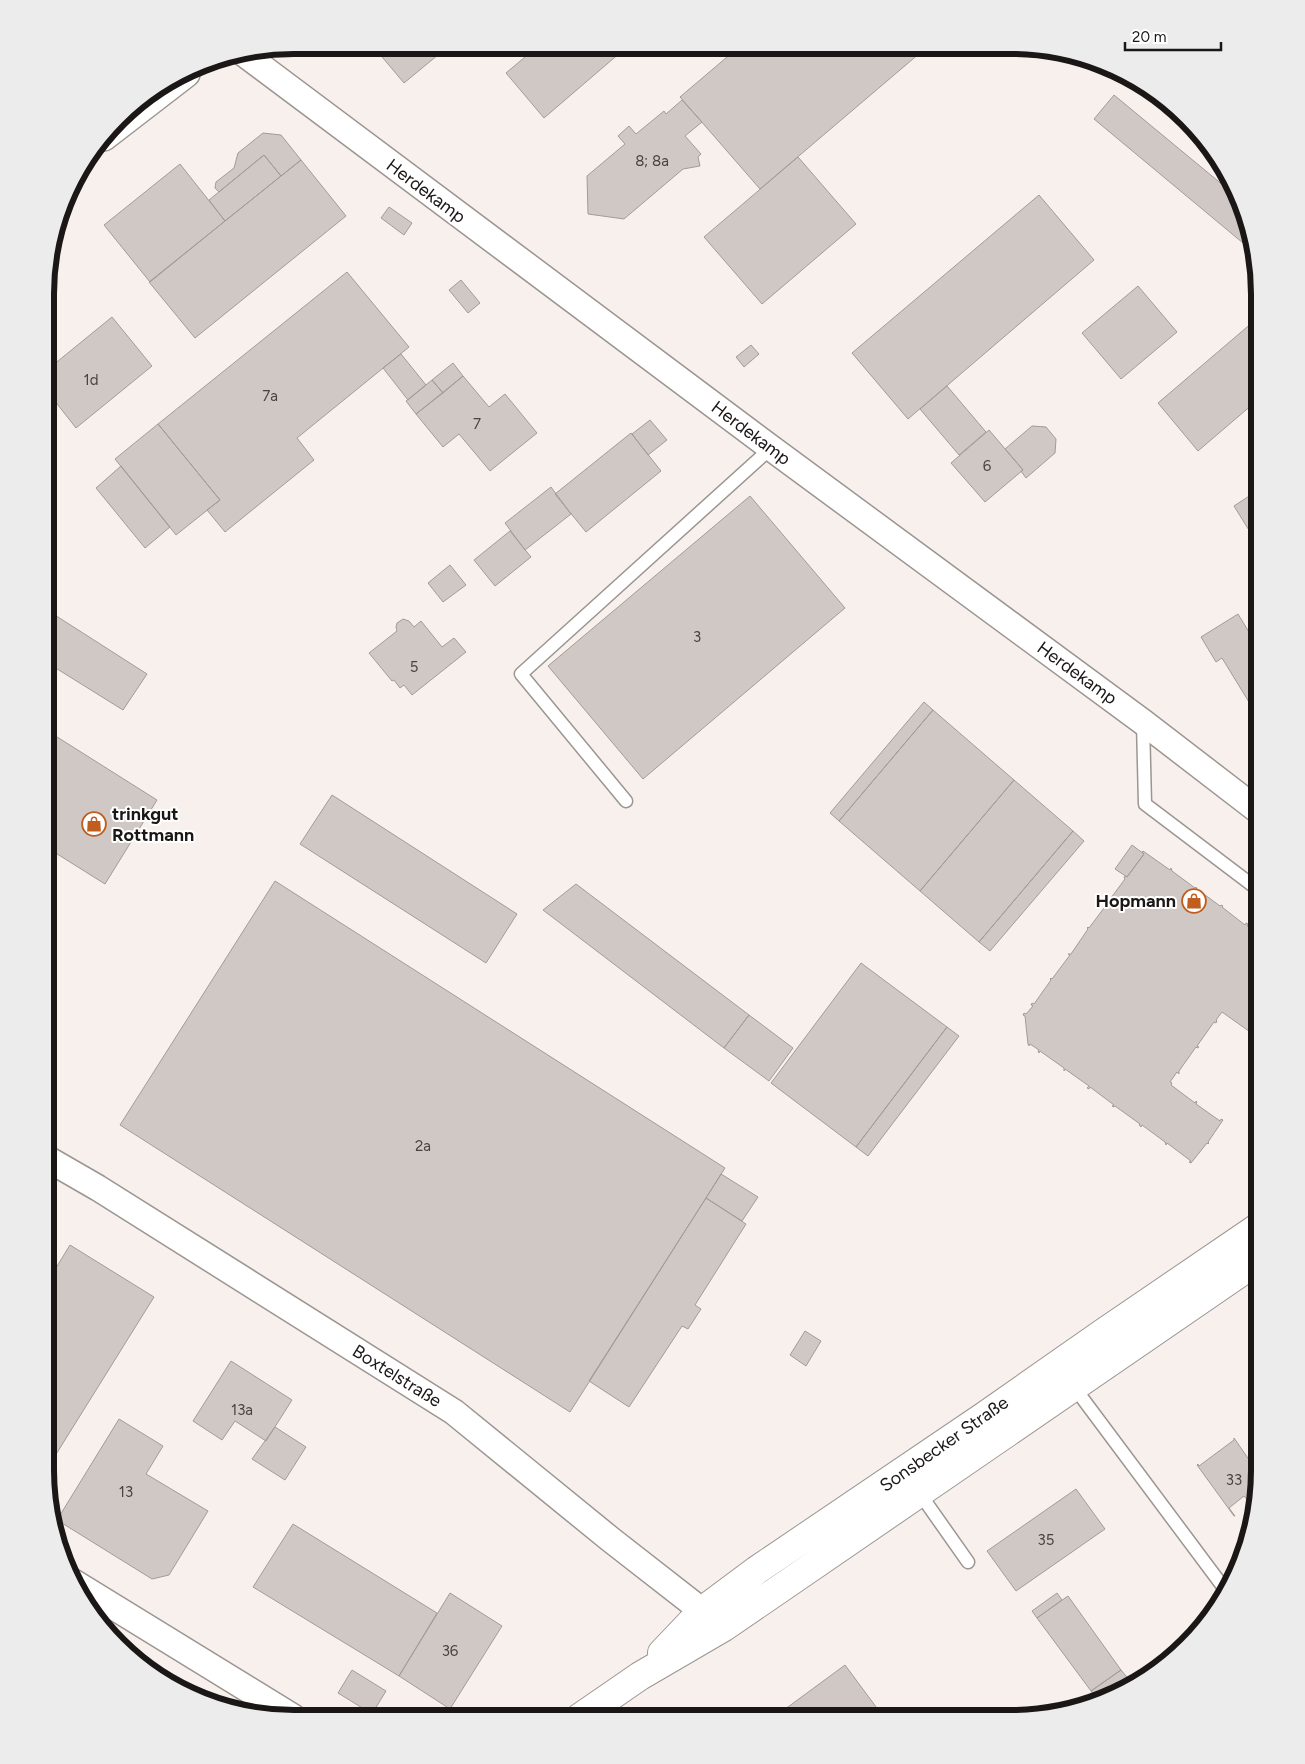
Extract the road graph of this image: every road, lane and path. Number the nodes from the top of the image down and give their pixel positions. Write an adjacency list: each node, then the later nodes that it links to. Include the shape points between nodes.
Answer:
1 (249, 58): 4 (street, Herdekamp)
2 (165, 91): 3 (street)
3 (130, 118)
4 (771, 448): 5 (street, Herdekamp); 6 (lane, via 521,674)
5 (1143, 722): 7 (street, Herdekamp); 8 (lane, via 1145,804)
6 (626, 801)
7 (1251, 805)
8 (1251, 884)
9 (54, 1163): 18 (street, Boxtelstraße, via 454,1412)
10 (1251, 1232): 13 (street, Sonsbecker Straße)
11 (1251, 1265): 12 (street, Sonsbecker Straße)
12 (1074, 1387): 14 (street, Sonsbecker Straße); 16 (lane)
13 (905, 1470): 14 (lane); 18 (street, Sonsbecker Straße)
14 (920, 1494): 15 (lane); 19 (street, Sonsbecker Straße)
15 (968, 1562)
16 (1222, 1585)
17 (86, 1590): 21 (street)
18 (702, 1611): 19 (street, Boxtelstraße); 20 (street, Sonsbecker Straße)
19 (724, 1628): 20 (street, Sonsbecker Straße)
20 (640, 1676): 22 (street, Sonsbecker Straße)
21 (282, 1710)
22 (591, 1710)

